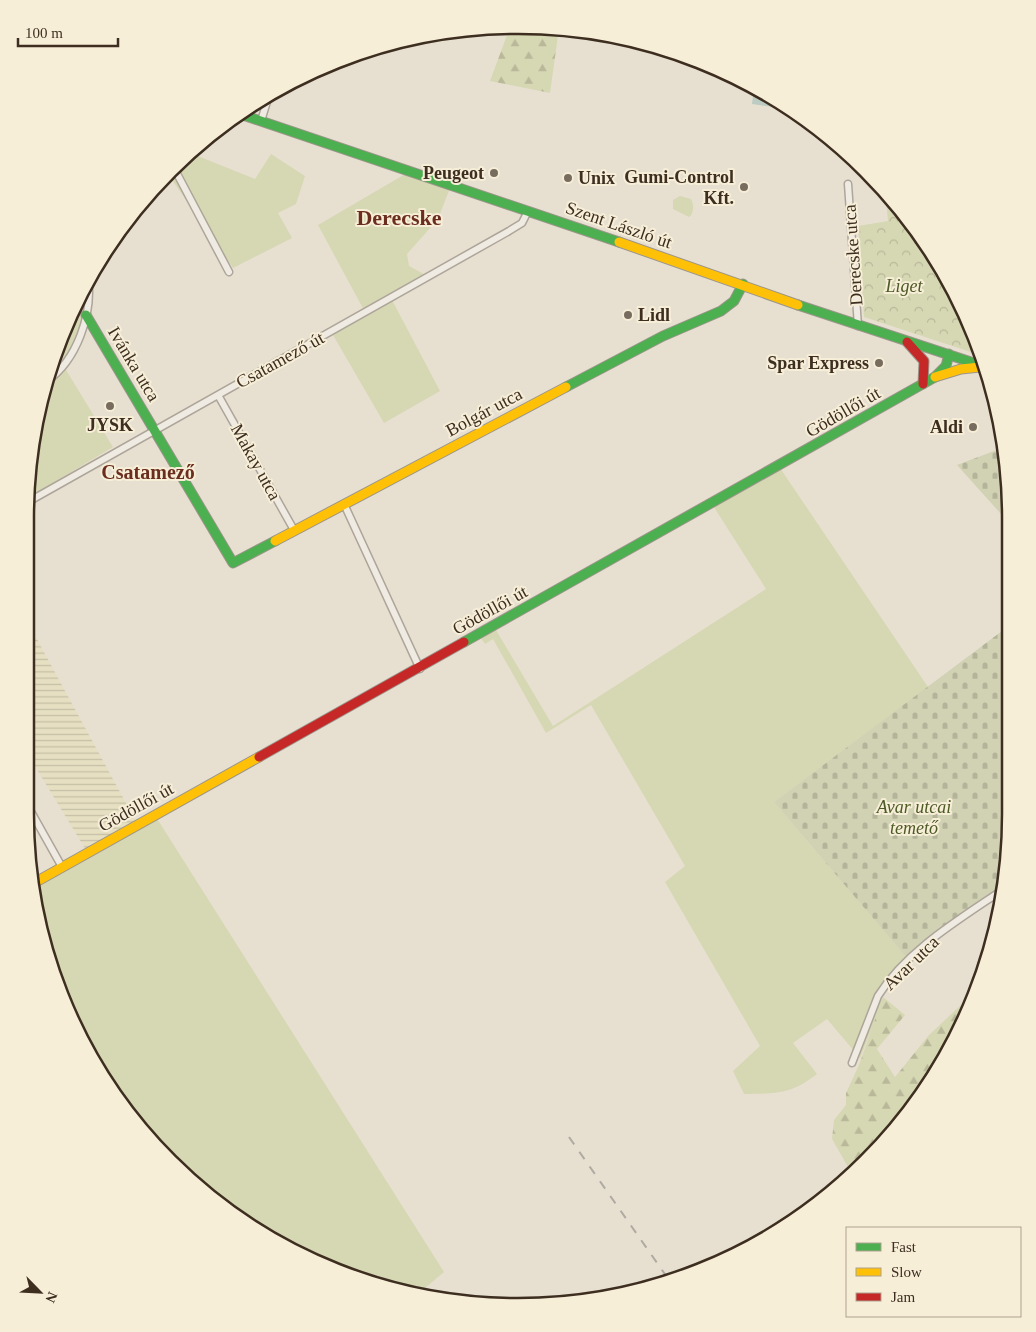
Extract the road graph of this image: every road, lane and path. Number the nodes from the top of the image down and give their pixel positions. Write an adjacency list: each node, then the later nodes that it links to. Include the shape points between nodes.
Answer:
1 (266, 105): 3 (street)
2 (248, 116): 3 (main road, Szent László út)
3 (261, 121): 6 (main road, Szent László út)
4 (177, 175): 7 (street)
5 (848, 184): 11 (street, Derecske utca)
6 (528, 211): 8 (main road, Szent László út); 19 (street, Csatamező út, via 522,223 509,231)
7 (229, 272)
8 (743, 284): 11 (main road, Szent László út); 22 (main road, Bolgár utca, via 728,306 655,340)
9 (90, 293): 10 (street)
10 (86, 315): 16 (street, via 71,356); 20 (main road, Ivánka utca)
11 (858, 326): 12 (main road, Szent László út)
12 (907, 341): 13 (main road, Szent László út); 18 (main road, via 924,361)
13 (950, 354): 14 (main road, Szent László út); 17 (main road, Gödöllői út, via 946,366)
14 (977, 363)
15 (978, 367): 17 (main road)
16 (55, 374)
17 (935, 377): 18 (main road, Gödöllői út)
18 (923, 384): 25 (main road, Gödöllői út)
19 (218, 395): 20 (street, Csatamező út); 23 (street, Makay utca)
20 (155, 429): 21 (street, Csatamező út); 24 (main road, Ivánka utca)
21 (35, 498)
22 (344, 504): 23 (main road, Bolgár utca); 25 (street)
23 (294, 530): 24 (main road, Bolgár utca)
24 (233, 562)
25 (420, 669): 27 (main road, Gödöllői út)
26 (34, 817): 27 (street)
27 (62, 867): 28 (main road, Gödöllői út)
28 (39, 880)
29 (995, 894): 30 (street, Avar utca, via 922,948 883,988)
30 (852, 1063)

